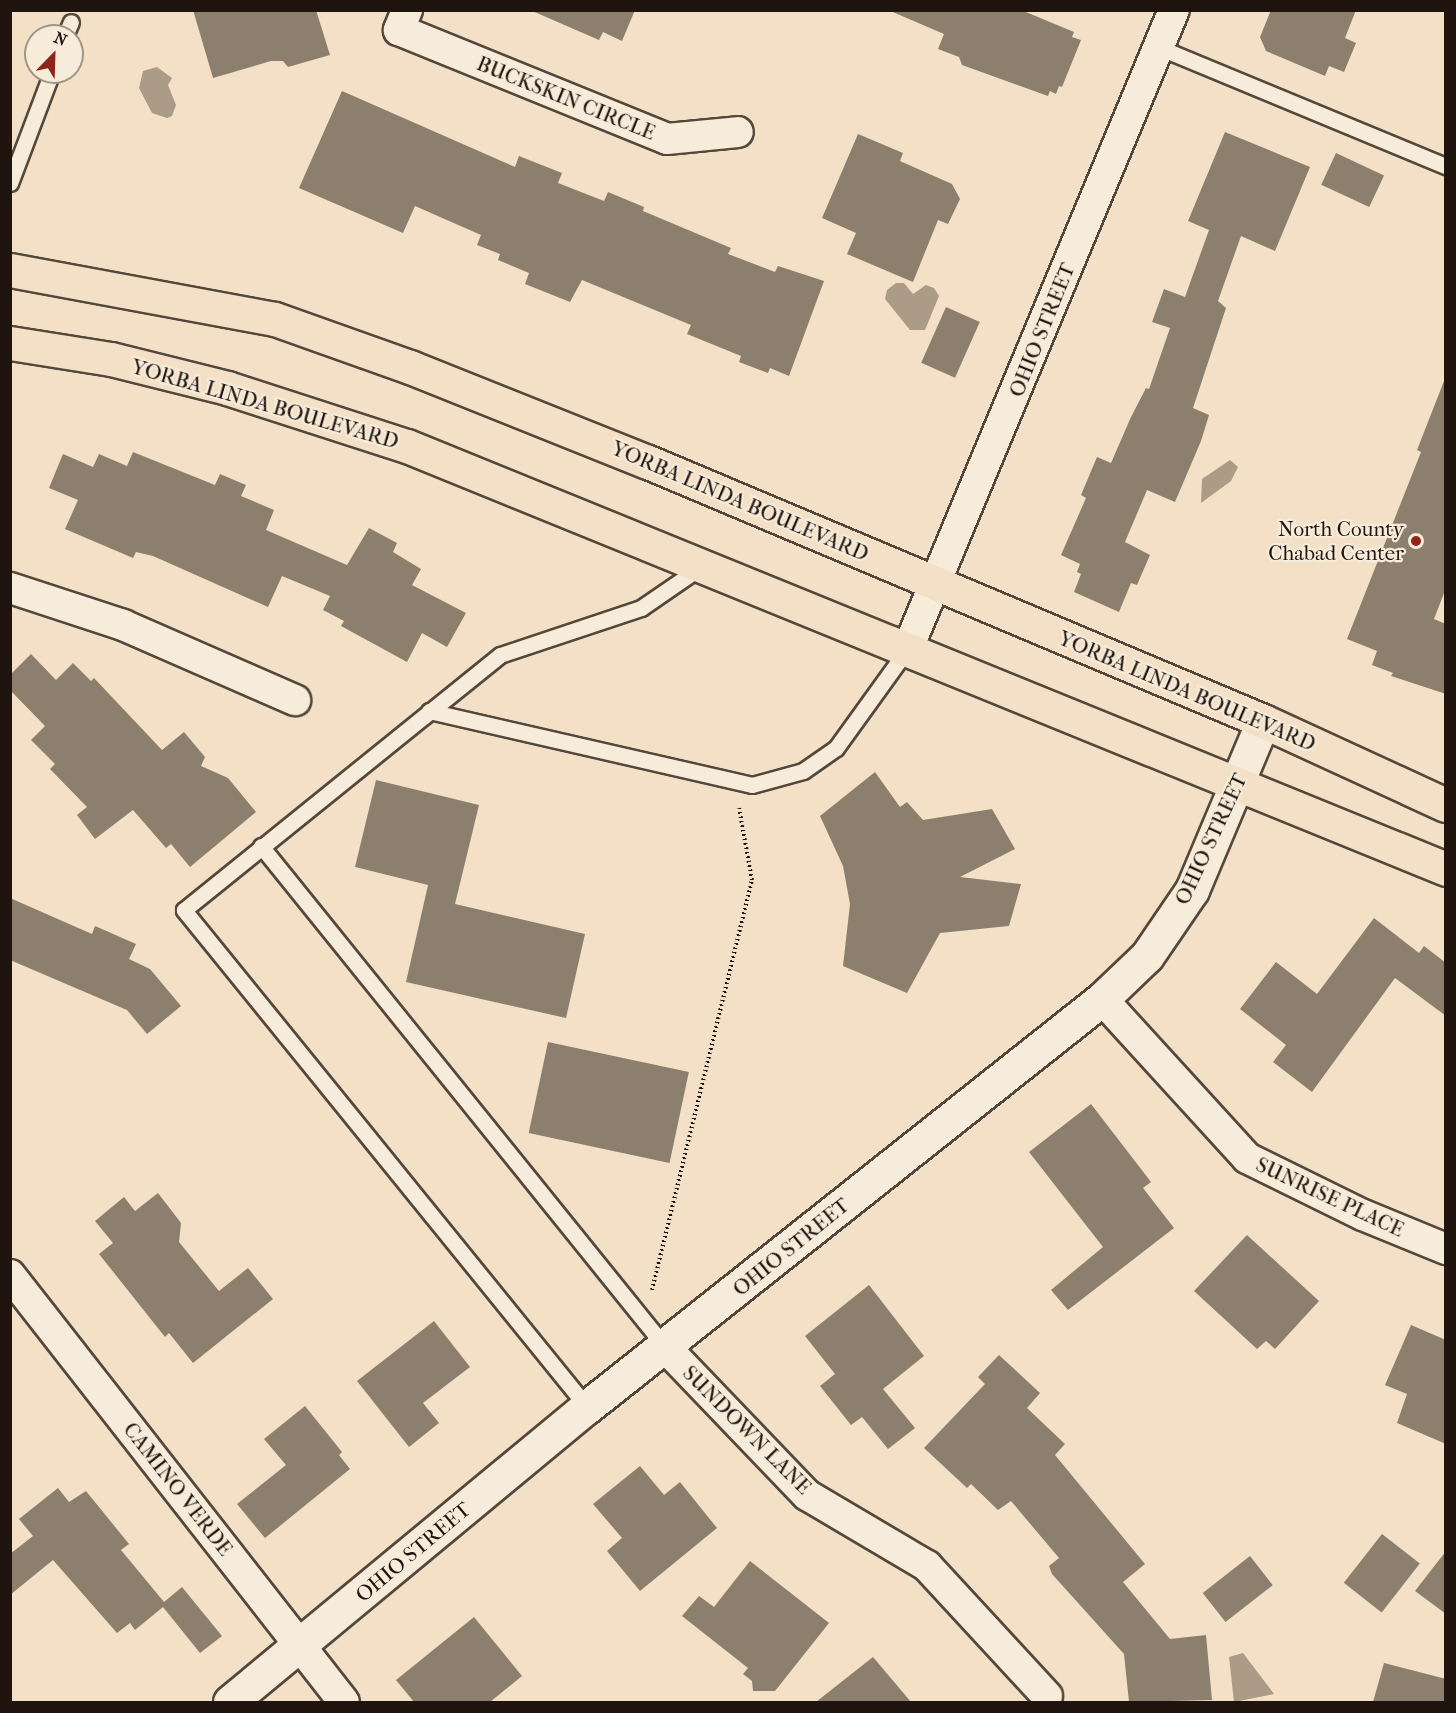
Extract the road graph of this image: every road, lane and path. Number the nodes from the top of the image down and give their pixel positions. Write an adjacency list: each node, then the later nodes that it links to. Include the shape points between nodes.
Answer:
1 (1174, 10): 3 (street, OHIO STREET)
2 (403, 20): 5 (street, BUCKSKIN CIRCLE, via 667,140)
3 (1158, 47): 6 (lane); 11 (street, OHIO STREET)
4 (47, 84): 7 (lane)
5 (738, 132)
6 (1446, 166)
7 (10, 183)
8 (10, 270): 11 (main road, YORBA LINDA BOULEVARD, via 275,319 410,367 638,458)
9 (10, 343): 10 (main road, YORBA LINDA BOULEVARD, via 111,359 330,420 407,446)
10 (704, 565): 13 (main road, YORBA LINDA BOULEVARD); 15 (lane, via 641,608 500,654)
11 (937, 584): 13 (street, OHIO STREET); 16 (main road, YORBA LINDA BOULEVARD)
12 (10, 588): 14 (street, via 123,625)
13 (908, 648): 17 (lane, via 836,748 803,771 752,785); 18 (main road, YORBA LINDA BOULEVARD)
14 (295, 700)
15 (429, 711): 17 (lane); 20 (lane)
16 (1263, 721): 18 (street, OHIO STREET); 19 (main road, YORBA LINDA BOULEVARD)
17 (735, 783): 25 (path, via 752,880 651,1287 657,1310)
18 (1237, 784): 21 (main road, YORBA LINDA BOULEVARD); 22 (street, OHIO STREET, via 1192,890 1147,956)
19 (1446, 805)
20 (261, 846): 25 (lane); 27 (lane, via 184,910)
21 (1446, 869)
22 (1102, 999): 23 (street, SUNRISE PLACE, via 1246,1158 1363,1215); 26 (street, OHIO STREET)
23 (1446, 1249)
24 (10, 1275): 28 (street, CAMINO VERDE)
25 (645, 1322): 26 (lane)
26 (666, 1348): 27 (street, OHIO STREET); 29 (street, SUNDOWN LANE, via 807,1495 927,1566)
27 (587, 1407): 28 (street, OHIO STREET)
28 (300, 1646): 30 (street, OHIO STREET); 31 (street, CAMINO VERDE)
29 (1047, 1696)
30 (230, 1702)
31 (344, 1702)

